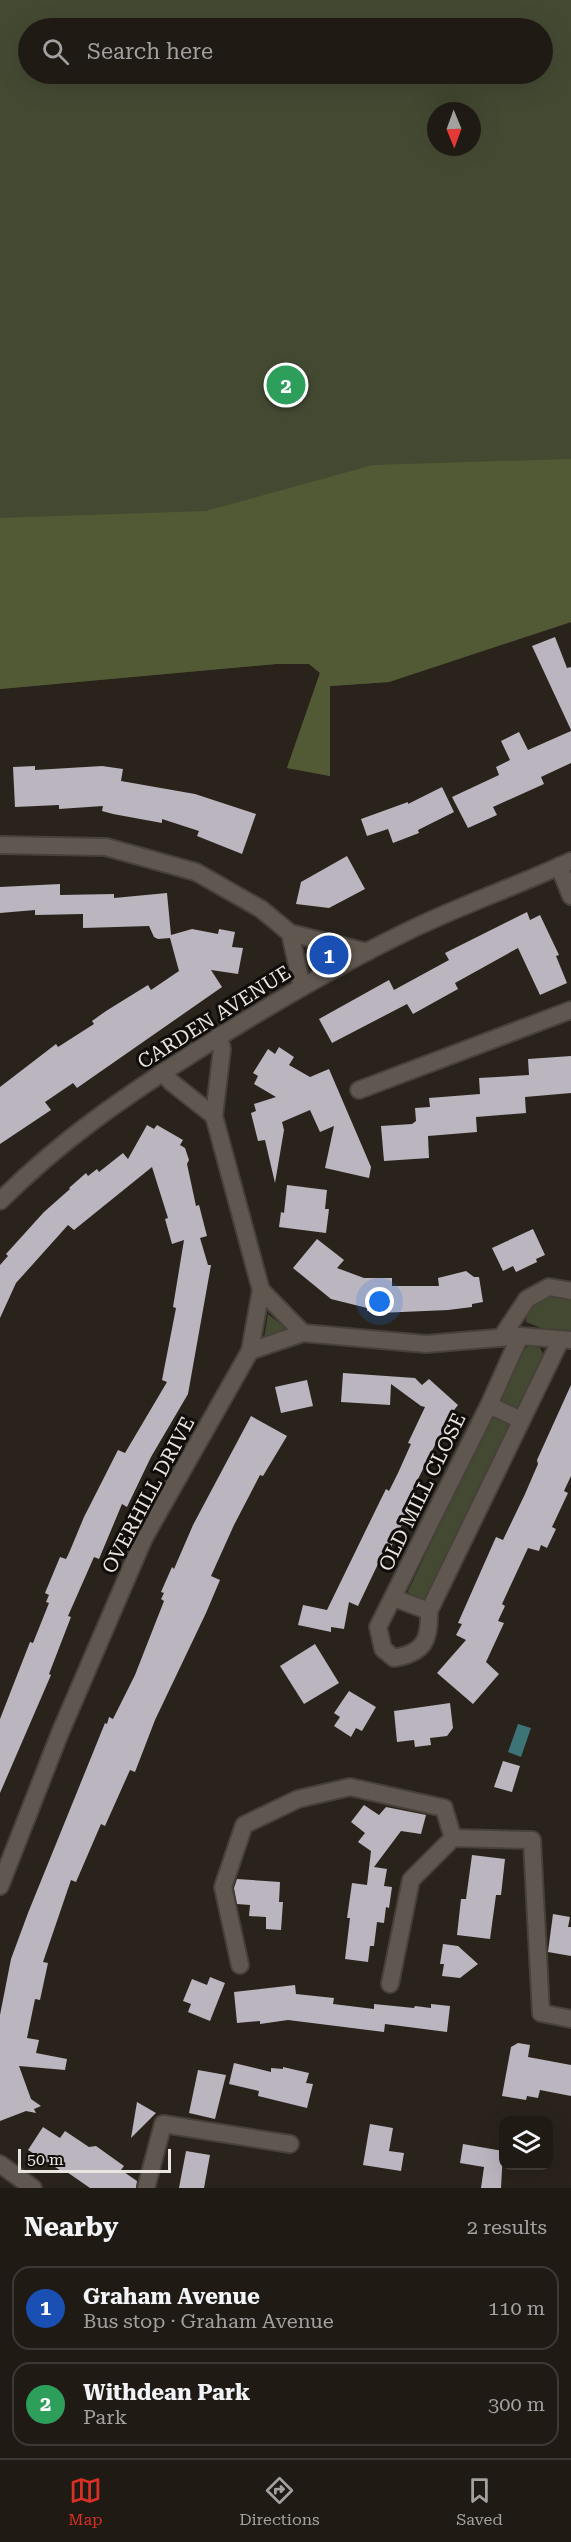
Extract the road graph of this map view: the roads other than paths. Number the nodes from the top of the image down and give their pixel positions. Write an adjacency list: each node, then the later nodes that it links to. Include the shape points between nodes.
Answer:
1 (0, 845): 4 (street, via 106,848 196,872 261,909)
2 (565, 864): 3 (street); 5 (street, CARDEN AVENUE)
3 (571, 896)
4 (290, 933): 5 (street); 6 (street)
5 (367, 952): 6 (street, CARDEN AVENUE)
6 (302, 987): 8 (street, CARDEN AVENUE)
7 (571, 1011): 10 (street)
8 (219, 1036): 9 (street, CARDEN AVENUE); 11 (street, OVERHILL DRIVE, via 222,1049)
9 (163, 1072): 11 (street); 12 (street, CARDEN AVENUE, via 79,1129)
10 (359, 1090)
11 (214, 1116): 13 (street, OVERHILL DRIVE)
12 (0, 1201)
13 (261, 1290): 15 (street); 19 (street, OVERHILL DRIVE)
14 (571, 1291): 17 (street, via 549,1287 527,1299)
15 (303, 1333): 17 (street, via 426,1344); 19 (street)
16 (520, 1336): 17 (street); 18 (street); 20 (street, OLD MILL CLOSE)
17 (501, 1338)
18 (566, 1340): 21 (street, OLD MILL CLOSE)
19 (250, 1351): 25 (street, OVERHILL DRIVE, via 144,1538 60,1733)
20 (489, 1406): 21 (street, OLD MILL CLOSE); 22 (street, OLD MILL CLOSE)
21 (521, 1420): 23 (street, OLD MILL CLOSE)
22 (394, 1598): 23 (street, OLD MILL CLOSE); 23 (street, OLD MILL CLOSE, via 378,1627 383,1649 394,1658 420,1649 428,1635)
23 (429, 1611)
24 (453, 1838): 26 (street, via 444,1808 350,1786 298,1799 244,1825 223,1887); 27 (street, via 411,1880); 28 (street, via 532,1840 541,2013)
25 (0, 1886)
26 (240, 1965)
27 (390, 1984)
28 (571, 2019)
29 (290, 2144): 32 (street, via 163,2124)
30 (0, 2164): 31 (street)
31 (33, 2188)
32 (146, 2188)

